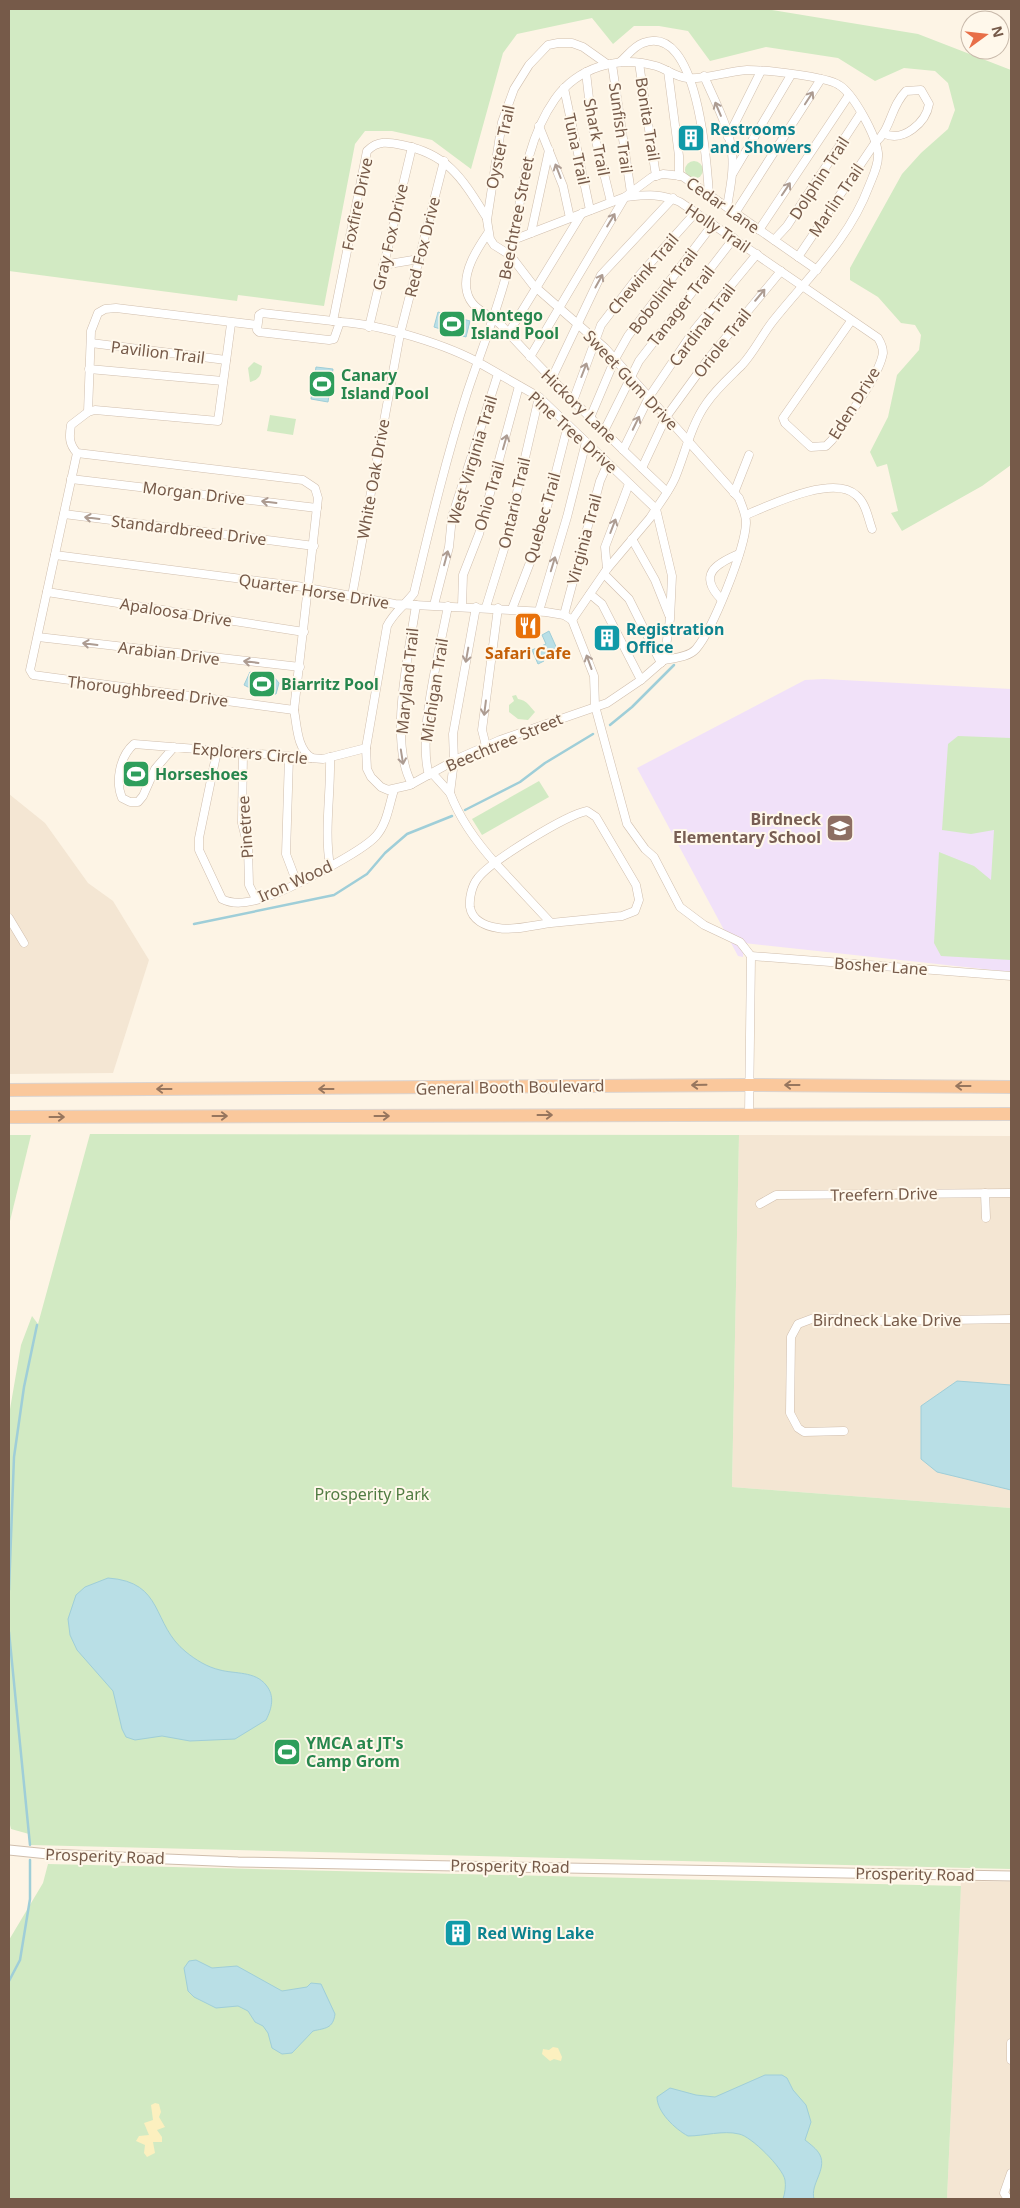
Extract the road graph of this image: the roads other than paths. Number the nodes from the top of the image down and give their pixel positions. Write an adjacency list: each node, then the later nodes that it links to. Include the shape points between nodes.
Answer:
1 (613, 63): 2 (street, Beechtree Street); 5 (street, Beechtree Street); 8 (street, via 647,41 658,42 674,50); 23 (street, Sunfish Trail); 32 (street, Oyster Trail, via 583,47 558,43 548,46 529,65 514,89 502,122)
2 (639, 63): 3 (street, Beechtree Street); 21 (street, Bonita Trail)
3 (668, 71): 8 (street, Beechtree Street); 22 (street)
4 (761, 71): 6 (street, Beechtree Street); 7 (street, Beechtree Street); 15 (street)
5 (586, 72): 10 (street, Beechtree Street); 26 (street, Shark Trail, via 592,125)
6 (791, 75): 9 (street, Beechtree Street); 20 (street)
7 (704, 76): 8 (street, Beechtree Street); 15 (street, one-way to 7)
8 (691, 78): 24 (street, via 707,157)
9 (821, 79): 11 (street, Beechtree Street, via 843,87); 31 (street, one-way to 9)
10 (564, 88): 13 (street, Beechtree Street); 28 (street, Tuna Trail)
11 (849, 95): 12 (street, Beechtree Street); 35 (street, one-way to 11)
12 (861, 113): 16 (street, Beechtree Street); 40 (street, Dolphin Trail, via 787,226)
13 (539, 126): 18 (street); 39 (street, Beechtree Street, via 527,156)
14 (885, 134): 14 (street, via 899,99 906,91 921,90 929,104 924,118 906,134 896,137); 16 (street, Marlin Trail)
15 (728, 137): 20 (street)
16 (875, 142): 43 (street, Marlin Trail); 46 (street, Beechtree Street, via 877,166 864,199 836,248)
17 (412, 147): 19 (street, Foxfire Drive); 45 (street, Gray Fox Drive); 53 (street, Foxfire Drive, via 384,142 366,151)
18 (549, 150): 33 (street, one-way to 18, via 563,186); 37 (street)
19 (444, 161): 32 (street, Foxfire Drive, via 458,174); 44 (street, Red Fox Drive)
20 (732, 174): 27 (street)
21 (656, 176): 22 (street, Cedar Lane); 23 (street)
22 (679, 176): 24 (street, Cedar Lane)
23 (628, 195): 25 (street, Holly Trail, via 653,194); 26 (street); 50 (street, one-way to 23)
24 (709, 195): 27 (street, Cedar Lane)
25 (673, 198): 29 (street, Holly Trail); 55 (street, one-way to 25, via 601,275)
26 (611, 202): 28 (street)
27 (727, 207): 31 (street, Cedar Lane)
28 (590, 210): 30 (street)
29 (696, 212): 34 (street, Holly Trail); 60 (street, Chewink Trail, via 618,301 601,325)
30 (582, 213): 33 (street); 49 (street)
31 (735, 213): 35 (street, Cedar Lane)
32 (487, 218): 36 (street, Oyster Trail)
33 (570, 218): 37 (street)
34 (713, 224): 38 (street, Holly Trail); 63 (street, Bobolink Trail, via 628,336)
35 (760, 230): 40 (street, Cedar Lane)
36 (488, 233): 42 (street, via 494,245); 51 (street, Hickory Lane, via 475,252 466,279 466,292 478,309)
37 (531, 233): 39 (street)
38 (734, 238): 41 (street, Holly Trail); 68 (street, Tanager Trail, via 678,308)
39 (513, 240): 42 (street, Beechtree Street)
40 (774, 240): 43 (street, Cedar Lane)
41 (757, 254): 47 (street, Holly Trail); 73 (street, Cardinal Trail, via 695,329)
42 (510, 255): 49 (street, Sweet Gum Drive); 51 (street, Beechtree Street)
43 (798, 256): 46 (street, Cedar Lane)
44 (419, 259): 45 (street); 58 (street, Red Fox Drive)
45 (383, 265): 57 (street, Gray Fox Drive)
46 (817, 270): 48 (street, Beechtree Street)
47 (781, 271): 48 (street, Holly Trail); 76 (street, Oriole Trail, one-way to 47, via 709,358)
48 (803, 286): 52 (street, Eden Drive); 81 (street, Beechtree Street, via 769,326 744,363 702,408)
49 (536, 288): 50 (street, Sweet Gum Drive); 59 (street)
50 (558, 307): 55 (street, Sweet Gum Drive); 62 (street)
51 (493, 317): 59 (street, Hickory Lane); 65 (street, Beechtree Street)
52 (851, 321): 52 (street, Eden Drive, via 878,338 882,346 881,357 866,388 832,440 826,446 812,447 783,418)
53 (337, 322): 56 (street, Pine Tree Drive, via 262,313); 56 (street, via 334,338 329,340 259,332); 57 (street, Pine Tree Drive)
54 (231, 324): 56 (street); 61 (street, via 105,309 94,320); 64 (street)
55 (578, 324): 60 (street, Sweet Gum Drive); 69 (street)
56 (257, 326)
57 (369, 327): 58 (street, Pine Tree Drive)
58 (400, 334): 65 (street, Pine Tree Drive, via 456,350); 104 (street, White Oak Drive)
59 (508, 334): 62 (street, Hickory Lane)
60 (596, 340): 63 (street, Sweet Gum Drive); 74 (street, Chewink Trail, one-way to 60)
61 (90, 343): 64 (street, Pavilion Trail); 66 (street)
62 (530, 357): 69 (street, Hickory Lane)
63 (615, 359): 68 (street, Sweet Gum Drive); 77 (street, Bobolink Trail)
64 (226, 360): 70 (street)
65 (478, 362): 67 (street, Pine Tree Drive); 106 (street, Beechtree Street, via 451,450 414,594)
66 (90, 369): 70 (street); 75 (street)
67 (498, 374): 71 (street, Pine Tree Drive); 108 (street, West Virginia Trail, one-way to 67, via 449,547 452,518)
68 (631, 376): 73 (street, Sweet Gum Drive); 79 (street, Tanager Trail)
69 (551, 380): 74 (street, Hickory Lane)
70 (223, 382): 75 (street, via 218,421)
71 (519, 386): 72 (street, Pine Tree Drive); 110 (street, Ohio Trail, one-way to 71, via 464,576 479,534)
72 (538, 397): 78 (street, Pine Tree Drive); 112 (street, Ontario Trail, via 504,549)
73 (649, 397): 76 (street, Sweet Gum Drive); 82 (street, Cardinal Trail, one-way to 73)
74 (572, 401): 77 (street, Hickory Lane)
75 (88, 412): 83 (street, Thoroughbreed Drive, via 71,425 69,436)
76 (666, 417): 81 (street, Sweet Gum Drive); 86 (street, Oriole Trail)
77 (590, 418): 79 (street, Hickory Lane)
78 (568, 425): 80 (street, Pine Tree Drive); 114 (street, Quebec Trail, via 538,542)
79 (604, 431): 82 (street, Hickory Lane)
80 (586, 442): 85 (street, Pine Tree Drive); 115 (street, one-way to 80)
81 (689, 442): 89 (street, Beechtree Street); 90 (street, Sweet Gum Drive)
82 (623, 450): 86 (street, Hickory Lane)
83 (77, 453): 87 (street, Thoroughbreed Drive); 91 (street, via 303,480 315,488)
84 (749, 455): 90 (street)
85 (608, 463): 88 (street, Pine Tree Drive); 116 (street, Virginia Trail, via 600,481)
86 (642, 468): 89 (street, Hickory Lane)
87 (72, 479): 91 (street, Morgan Drive, one-way to 87); 93 (street, Thoroughbreed Drive)
88 (629, 484): 92 (street, Pine Tree Drive); 100 (street, one-way to 88, via 605,547)
89 (667, 492): 92 (street, Beechtree Street)
90 (734, 493): 94 (street, Sweet Gum Drive)
91 (318, 508): 97 (street)
92 (656, 509): 96 (street, Beechtree Street); 117 (street, via 672,576)
93 (64, 514): 97 (street, Standardbreed Drive, one-way to 93); 98 (street, Thoroughbreed Drive)
94 (746, 515): 95 (street, via 799,494 826,488 842,489 855,493 862,501); 99 (street)
95 (872, 529)
96 (632, 539): 100 (street, Beechtree Street); 117 (street, via 655,580)
97 (314, 546): 101 (street)
98 (55, 554): 101 (street, Quarter Horse Drive); 102 (street, Thoroughbreed Drive)
99 (739, 554): 105 (street); 105 (street, via 719,562 712,569 710,583)
100 (605, 572): 103 (street, Beechtree Street); 121 (street, via 629,600)
101 (310, 588): 104 (street, Quarter Horse Drive); 119 (street)
102 (47, 592): 119 (street, Apaloosa Drive); 120 (street, Thoroughbreed Drive)
103 (590, 594): 118 (street, Beechtree Street); 123 (street, via 602,604)
104 (352, 596): 106 (street, Quarter Horse Drive)
105 (721, 599): 121 (street, via 707,632 695,650)
106 (405, 604): 107 (street, Quarter Horse Drive); 128 (street, Beechtree Street, via 393,614 387,626)
107 (416, 605): 108 (street, Quarter Horse Drive); 136 (street, Maryland Trail, one-way to 136, via 400,737 402,764)
108 (434, 605): 109 (street, Quarter Horse Drive)
109 (448, 606): 110 (street, Quarter Horse Drive); 135 (street, Michigan Trail, via 426,727 425,759)
110 (462, 606): 111 (street, Quarter Horse Drive)
111 (476, 607): 112 (street, Quarter Horse Drive); 134 (street, one-way to 134, via 453,734)
112 (486, 608): 113 (street, Quarter Horse Drive)
113 (498, 608): 114 (street, Quarter Horse Drive); 126 (street, one-way to 126, via 482,730)
114 (512, 609): 115 (street, Quarter Horse Drive)
115 (539, 611): 116 (street, Quarter Horse Drive)
116 (564, 616): 118 (street, Quarter Horse Drive)
117 (670, 619): 121 (street)
118 (572, 620): 124 (street, one-way to 118, via 594,676)
119 (304, 632): 122 (street)
120 (38, 637): 122 (street, Arabian Drive, one-way to 120); 125 (street, Thoroughbreed Drive, via 30,670 41,678)
121 (662, 662): 123 (street, Beechtree Street)
122 (300, 668): 125 (street)
123 (641, 680): 124 (street, Beechtree Street, via 607,703)
124 (595, 706): 126 (street, Beechtree Street); 146 (street, via 627,824 654,857 680,907 689,916 740,942)
125 (294, 710): 133 (street, via 302,747 306,755)
126 (486, 746): 134 (street, Beechtree Street)
127 (174, 747): 127 (street, Explorers Circle, via 154,769 138,802 122,798 118,781 127,750 134,744); 129 (street, Explorers Circle)
128 (366, 748): 132 (street, Explorers Circle); 137 (street, Beechtree Street, via 367,769 371,777 381,787)
129 (217, 751): 130 (street, Explorers Circle); 142 (street, Iron Wood, via 199,850 222,899 238,903)
130 (243, 753): 131 (street, Explorers Circle); 142 (street, Pinetree, via 242,823 248,847 249,885)
131 (289, 756): 133 (street, Explorers Circle); 141 (street, via 286,854)
132 (330, 757): 133 (street, Explorers Circle); 140 (street, via 326,834)
133 (313, 758)
134 (454, 761): 135 (street, Beechtree Street); 138 (street)
135 (430, 774): 136 (street, Beechtree Street); 138 (street)
136 (412, 784): 137 (street, Beechtree Street)
137 (394, 790): 140 (street, Iron Wood, via 382,829 375,838)
138 (450, 794): 139 (street, via 472,835)
139 (494, 862): 144 (street); 144 (street, via 476,879 469,900 471,913 481,923 499,929); 144 (street, via 580,812 587,811 596,817 636,885 639,900 635,911 622,916)
140 (330, 866): 141 (street, Iron Wood)
141 (296, 883): 142 (street, Iron Wood)
142 (256, 899)
143 (9, 918): 145 (street)
144 (551, 923)
145 (24, 943)
146 (751, 956): 147 (street, Bosher Lane); 148 (street)
147 (1011, 976)
148 (748, 1085): 149 (highway, General Booth Boulevard, one-way to 148); 150 (highway, General Booth Boulevard, one-way to 150); 152 (street)
149 (1011, 1087)
150 (9, 1090)
151 (1011, 1114): 152 (highway, General Booth Boulevard)
152 (748, 1115): 153 (highway, General Booth Boulevard, one-way to 152)
153 (9, 1117)
154 (1011, 1192): 155 (street, Treefern Drive)
155 (985, 1193): 156 (street, Treefern Drive, via 776,1195); 157 (street)
156 (760, 1204)
157 (986, 1218)
158 (1011, 1319): 159 (street, Birdneck Lake Drive, via 885,1321 814,1318 798,1324 791,1336 790,1402 793,1420 804,1432)
159 (844, 1431)
160 (9, 1850): 161 (street, Prosperity Road, via 238,1862)
161 (1011, 1876)
162 (1011, 2043): 163 (street)
163 (1011, 2060)
164 (1011, 2172): 165 (street, via 1004,2193)
165 (1008, 2199)

